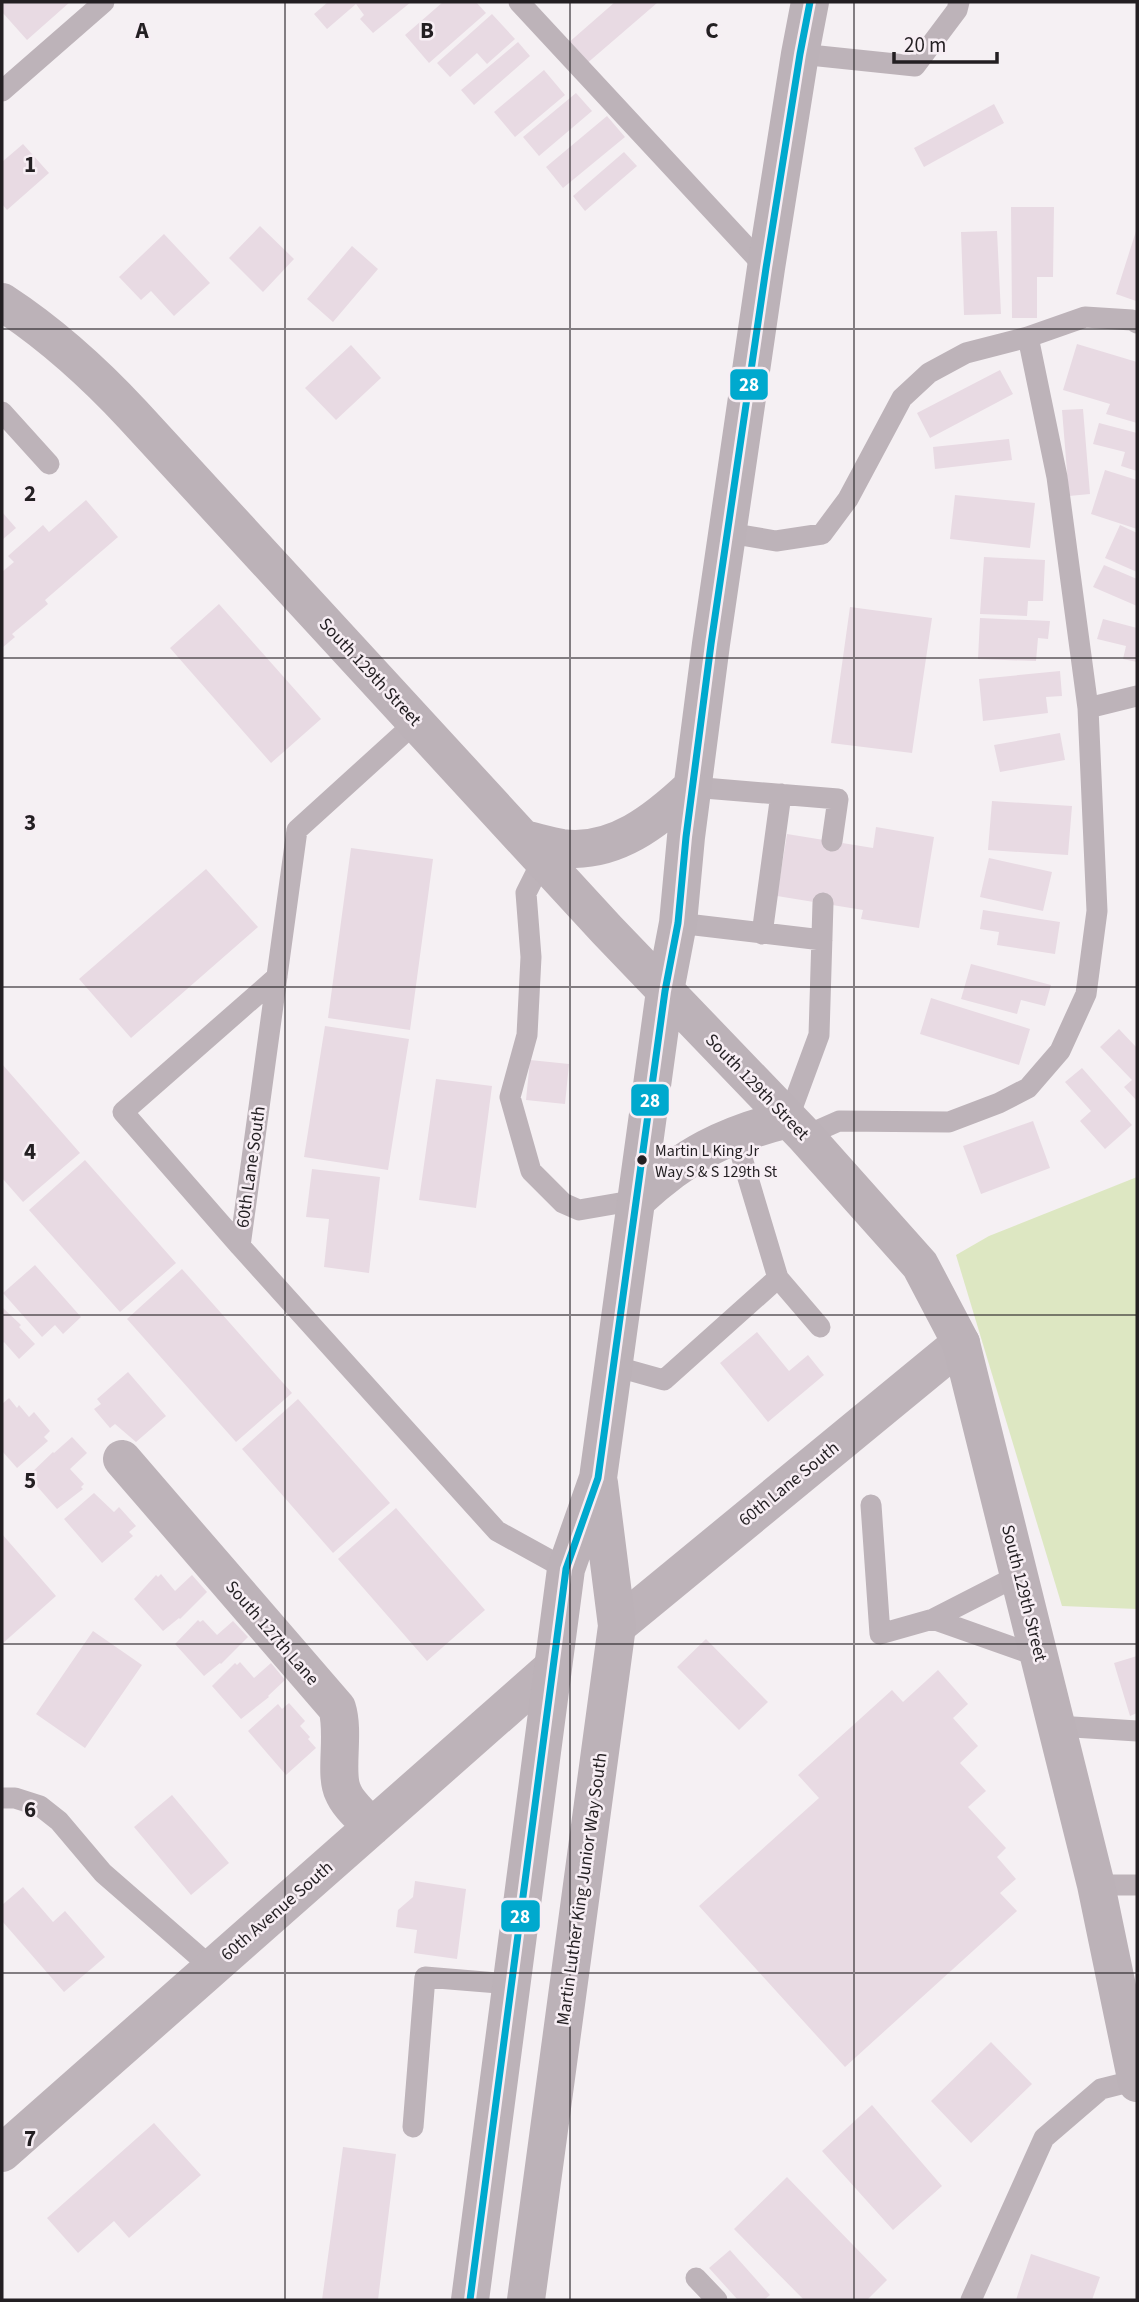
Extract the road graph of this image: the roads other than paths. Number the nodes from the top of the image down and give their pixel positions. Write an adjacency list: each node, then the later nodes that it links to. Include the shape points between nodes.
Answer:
1 (104, 2): 7 (lane)
2 (519, 2): 8 (lane)
3 (796, 2): 6 (main road, Martin Luther King Junior Way South)
4 (810, 2): 6 (main road, Martin Luther King Junior Way South)
5 (959, 2): 6 (lane, via 915,66)
6 (800, 54): 8 (main road, Martin Luther King Junior Way South)
7 (2, 91)
8 (766, 268): 14 (main road, Martin Luther King Junior Way South)
9 (2, 303): 17 (main road, South 129th Street, via 51,336 94,374)
10 (1137, 323): 11 (lane, via 1084,317)
11 (1028, 337): 14 (lane, via 966,353 929,373 902,398 848,499 822,534 776,541); 16 (lane, via 1057,477)
12 (2, 412): 13 (lane)
13 (49, 464)
14 (729, 533): 18 (main road, Martin Luther King Junior Way South)
15 (1137, 696): 16 (lane)
16 (1088, 708): 28 (lane, via 1097,911 1086,994 1059,1051 1028,1088 948,1122 839,1121)
17 (416, 722): 21 (main road, South 129th Street); 26 (lane, 60th Lane South, via 297,830)
18 (692, 787): 19 (lane); 21 (main road, via 664,814 617,841 589,848); 23 (main road, Martin Luther King Junior Way South)
19 (781, 794): 20 (lane, via 838,799); 24 (lane)
20 (832, 841)
21 (534, 849): 27 (main road, South 129th Street); 30 (lane, via 526,893 531,957 527,1035 510,1097 531,1171 563,1203 579,1210)
22 (823, 903): 25 (lane)
23 (678, 923): 24 (lane); 27 (main road, Martin Luther King Junior Way South)
24 (762, 934): 25 (lane)
25 (822, 940): 28 (lane, via 819,1035)
26 (277, 977): 31 (lane, 60th Lane South); 31 (lane, via 123,1112)
27 (666, 991): 28 (main road, South 129th Street); 30 (main road, Martin Luther King Junior Way South)
28 (796, 1128): 29 (main road); 34 (main road, South 129th Street, via 920,1265)
29 (740, 1132): 30 (main road, via 674,1167); 32 (lane, via 742,1158)
30 (637, 1200): 35 (main road, Martin Luther King Junior Way South)
31 (240, 1246): 39 (lane, 60th Lane South, via 496,1531)
32 (778, 1278): 33 (lane); 35 (lane, via 664,1380)
33 (820, 1327)
34 (961, 1343): 40 (main road, South 129th Street); 42 (street, 60th Lane South)
35 (614, 1366): 37 (main road, Martin Luther King Junior Way South)
36 (122, 1459): 48 (street, South 127th Lane, via 337,1708 343,1793)
37 (598, 1478): 39 (main road, Martin Luther King Junior Way South); 42 (main road, Martin Luther King Junior Way South)
38 (871, 1505): 41 (lane, via 880,1634)
39 (566, 1569): 44 (main road, Martin Luther King Junior Way South)
40 (1019, 1575): 41 (lane); 43 (main road, South 129th Street)
41 (933, 1619): 43 (lane)
42 (617, 1626): 58 (main road, Martin Luther King Junior Way South)
43 (1040, 1657): 45 (main road, South 129th Street)
44 (552, 1668): 48 (street, 60th Avenue South); 52 (main road, Martin Luther King Junior Way South)
45 (1057, 1726): 46 (lane); 49 (main road, South 129th Street)
46 (1137, 1731)
47 (2, 1798): 51 (lane, via 40,1806 59,1821 103,1873)
48 (372, 1827): 51 (street, 60th Avenue South)
49 (1096, 1885): 50 (lane); 53 (main road, South 129th Street)
50 (1137, 1885)
51 (212, 1968): 55 (street, 60th Avenue South)
52 (511, 1984): 54 (lane, via 425,1977); 57 (main road, Martin Luther King Junior Way South)
53 (1137, 2081): 60 (lane, via 1101,2090 1044,2138)
54 (413, 2127)
55 (2, 2153)
56 (696, 2278): 59 (lane)
57 (470, 2300)
58 (526, 2300)
59 (717, 2300)
60 (971, 2300)

